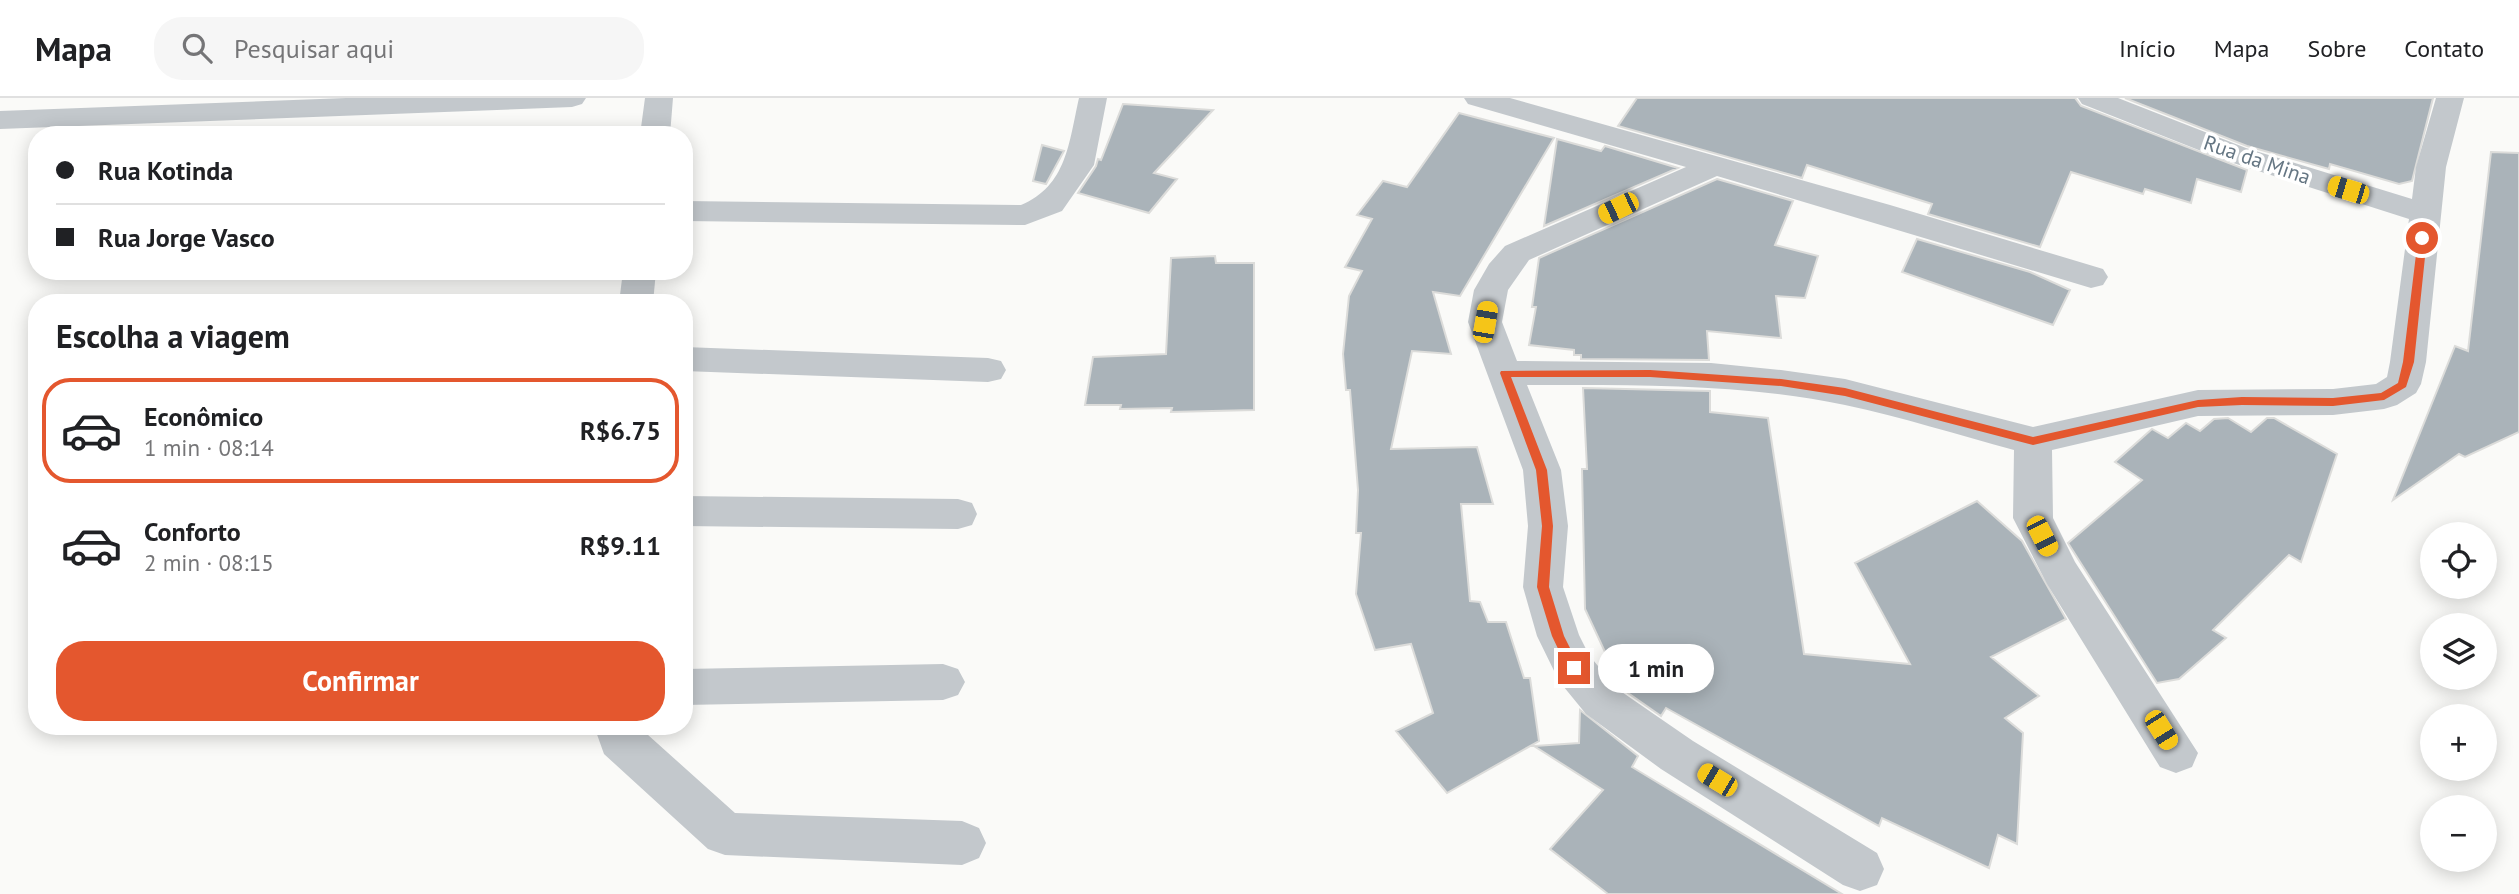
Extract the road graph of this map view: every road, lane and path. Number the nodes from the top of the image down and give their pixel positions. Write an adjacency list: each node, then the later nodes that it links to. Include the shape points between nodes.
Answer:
1 (572, 98): 7 (street)
2 (659, 98): 8 (street)
3 (1093, 98): 10 (street, via 1079,165 1051,204 1025,215)
4 (1478, 98): 9 (street)
5 (2091, 98): 11 (street, Rua da Mina, via 2235,154)
6 (2451, 98): 11 (street, via 2431,166)
7 (0, 120)
8 (656, 126)
9 (1711, 167): 12 (street); 15 (street, via 1517,253 1491,289 1485,322)
10 (693, 211)
11 (2425, 214): 16 (street, via 2408,362 2403,384 2384,396 2333,402 2198,403)
12 (2091, 277)
13 (693, 359): 14 (street)
14 (988, 370)
15 (1505, 373): 16 (street, via 1650,373 1781,382 1845,392); 24 (street, via 1542,470 1548,526 1543,587 1558,636 1574,668 1601,701 1677,755)
16 (2033, 441): 22 (street, via 2033,518 2061,573)
17 (693, 510): 18 (street)
18 (958, 514)
19 (943, 682): 20 (street)
20 (693, 687)
21 (619, 735): 23 (street, via 725,834)
22 (2176, 753)
23 (962, 843)
24 (1860, 869)

